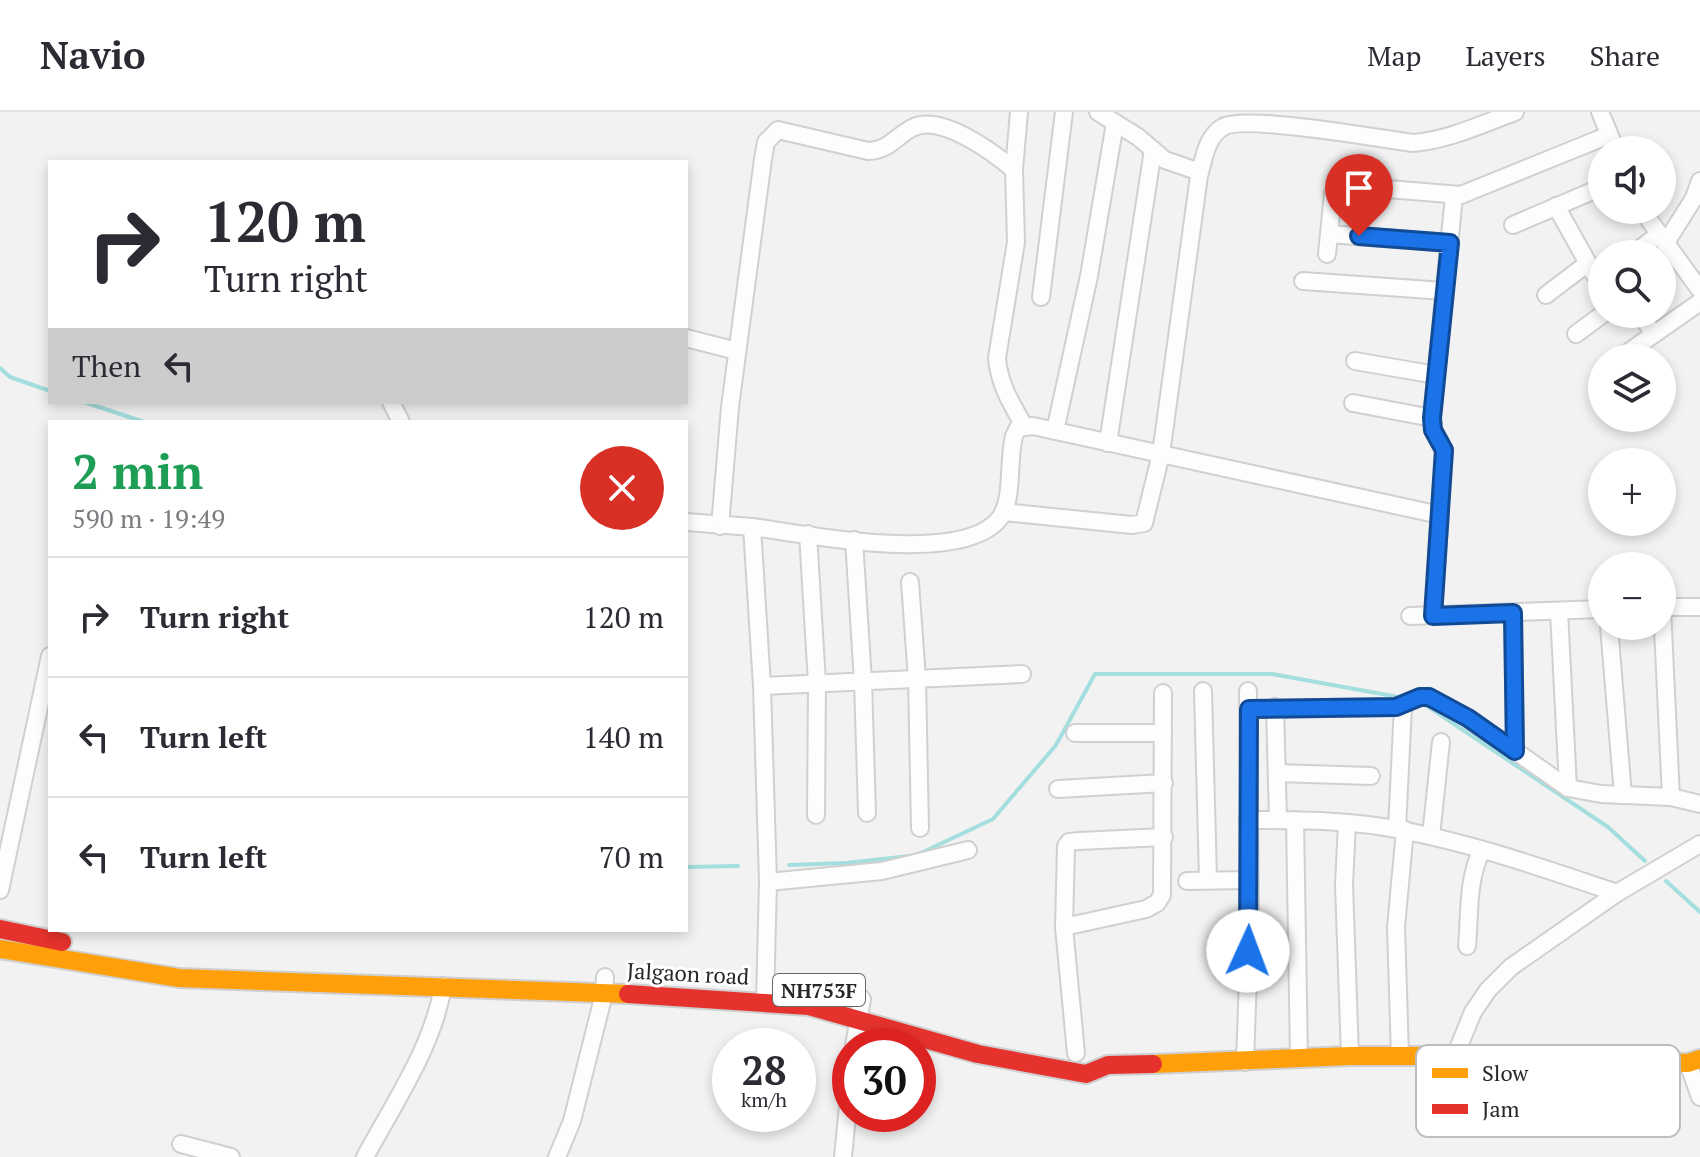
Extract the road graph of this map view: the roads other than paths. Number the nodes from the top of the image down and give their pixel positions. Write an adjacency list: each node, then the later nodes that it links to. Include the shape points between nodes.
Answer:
1 (777, 112): 9 (street)
2 (1019, 112): 13 (street)
3 (1064, 112): 31 (street)
4 (1098, 112): 8 (street)
5 (1515, 112): 14 (street, via 1413,143 1231,124 1213,136)
6 (1600, 112): 10 (street)
7 (929, 118): 9 (street, via 878,151); 13 (street, via 994,153)
8 (1115, 123): 11 (street); 45 (street)
9 (774, 131): 39 (street, via 763,159)
10 (1610, 136)
11 (1153, 150): 14 (street); 46 (street)
12 (1588, 151): 17 (street)
13 (1014, 170): 44 (street, via 1016,242 997,358 1003,389)
14 (1200, 172): 47 (street)
15 (1700, 181): 22 (street, via 1694,198)
16 (1588, 193): 18 (street)
17 (1454, 196): 21 (street, via 1339,185 1333,194); 23 (street)
18 (1556, 206): 20 (street); 26 (street)
19 (1651, 224): 22 (street)
20 (1513, 225)
21 (1329, 234): 23 (street); 24 (street)
22 (1662, 240)
23 (1450, 243): 29 (street)
24 (1327, 254)
25 (1676, 258): 28 (street)
26 (1588, 263): 30 (street)
27 (1303, 281): 29 (street)
28 (1700, 290)
29 (1444, 291): 41 (street)
30 (1546, 295)
31 (1041, 297)
32 (1700, 302): 36 (street)
33 (1588, 325): 35 (street)
34 (1650, 328): 36 (street)
35 (1576, 334)
36 (1654, 334): 38 (street)
37 (688, 339): 39 (street)
38 (1640, 344)
39 (737, 351): 51 (street)
40 (1355, 361): 41 (street)
41 (1436, 375): 43 (street)
42 (1353, 403): 43 (street)
43 (1432, 418): 49 (street, via 1444,450)
44 (1024, 426): 45 (street); 48 (street, via 1013,443)
45 (1055, 431): 46 (street)
46 (1108, 443): 47 (street)
47 (1161, 454): 48 (street, via 1146,518 1139,525); 49 (street)
48 (1003, 512): 54 (street, via 986,530 954,542)
49 (1440, 515): 62 (street)
50 (688, 522): 51 (street)
51 (720, 526): 52 (street)
52 (752, 527): 53 (street); 70 (street)
53 (808, 534): 54 (street); 69 (street)
54 (854, 540): 68 (street)
55 (910, 582): 67 (street)
56 (1700, 607): 57 (street)
57 (1676, 608)
58 (1588, 610): 59 (street)
59 (1559, 611): 60 (street); 84 (street)
60 (1513, 613): 62 (street); 80 (street)
61 (1410, 616): 62 (street)
62 (1433, 616)
63 (1610, 640): 86 (street)
64 (1664, 640): 87 (street)
65 (48, 665): 105 (street)
66 (1022, 674): 67 (street)
67 (917, 679): 68 (street); 94 (street)
68 (863, 681): 69 (street); 89 (street)
69 (817, 683): 70 (street); 90 (street)
70 (762, 686): 104 (street)
71 (1203, 691): 101 (street)
72 (1248, 691): 76 (street)
73 (1163, 693): 78 (street)
74 (1403, 706): 75 (street); 80 (street, via 1429,697); 95 (street)
75 (1275, 707): 76 (street); 81 (street)
76 (1249, 709): 91 (street)
77 (1075, 733): 78 (street)
78 (1163, 733): 83 (street)
79 (1441, 742): 96 (street)
80 (1515, 751): 84 (street)
81 (1277, 773): 82 (street); 92 (street)
82 (1371, 776)
83 (1164, 783): 85 (street); 97 (street)
84 (1568, 788): 86 (street)
85 (1058, 789)
86 (1623, 795): 87 (street)
87 (1671, 797): 88 (street)
88 (1700, 804)
89 (867, 813)
90 (816, 815)
91 (1248, 820): 92 (street); 102 (street)
92 (1287, 820): 93 (street); 127 (street)
93 (1347, 823): 95 (street); 124 (street)
94 (920, 828)
95 (1401, 830): 96 (street); 125 (street, via 1396,927)
96 (1431, 836): 100 (street)
97 (1164, 837): 107 (street, via 1164,887 1157,903); 107 (street, via 1069,842)
98 (1700, 844): 106 (street)
99 (968, 850): 104 (street, via 882,871)
100 (1482, 850): 106 (street); 110 (street, via 1472,879)
101 (1208, 879): 102 (street); 103 (street)
102 (1249, 880): 129 (street)
103 (1187, 881)
104 (768, 882): 117 (street)
105 (0, 890)
106 (1617, 893): 122 (street, via 1499,977 1473,1012)
107 (1064, 927): 123 (street)
108 (0, 929): 109 (highway, NH753F)
109 (63, 944): 111 (highway, Jalgaon road / NH753F); 112 (highway, NH753F); 112 (highway, Jalgaon road / NH753F, via 179,978)
110 (1467, 946)
111 (0, 949)
112 (245, 973): 113 (highway, NH753F); 116 (highway, Jalgaon road / NH753F)
113 (464, 980): 115 (highway, Jalgaon road / NH753F); 116 (highway, Jalgaon road / NH753F)
114 (687, 980): 115 (highway, NH753F)
115 (604, 985): 117 (highway, Jalgaon road / NH753F); 136 (street, via 572,1121)
116 (443, 986): 135 (street, via 426,1043)
117 (771, 987): 118 (highway, NH753F); 119 (highway, Jalgaon road / NH753F, via 809,1006)
118 (869, 1002): 119 (street)
119 (857, 1018): 120 (street); 130 (highway, Jalgaon road / NH753F, via 978,1054 1086,1074)
120 (856, 1028)
121 (996, 1039): 123 (highway, NH753F)
122 (1460, 1045)
123 (1063, 1051): 130 (highway, NH753F)
124 (1350, 1056): 125 (highway, Jalgaon road / NH753F); 127 (highway, Jalgaon road / NH753F)
125 (1400, 1056): 126 (highway, Jalgaon road / NH753F)
126 (1416, 1056)
127 (1299, 1059): 129 (highway, Jalgaon road / NH753F)
128 (1694, 1061): 131 (street)
129 (1245, 1062): 130 (highway, Jalgaon road / NH753F)
130 (1108, 1065)
131 (1700, 1097)
132 (845, 1132): 137 (street)
133 (181, 1144): 134 (street)
134 (231, 1157)
135 (365, 1157)
136 (557, 1157)
137 (843, 1157)

